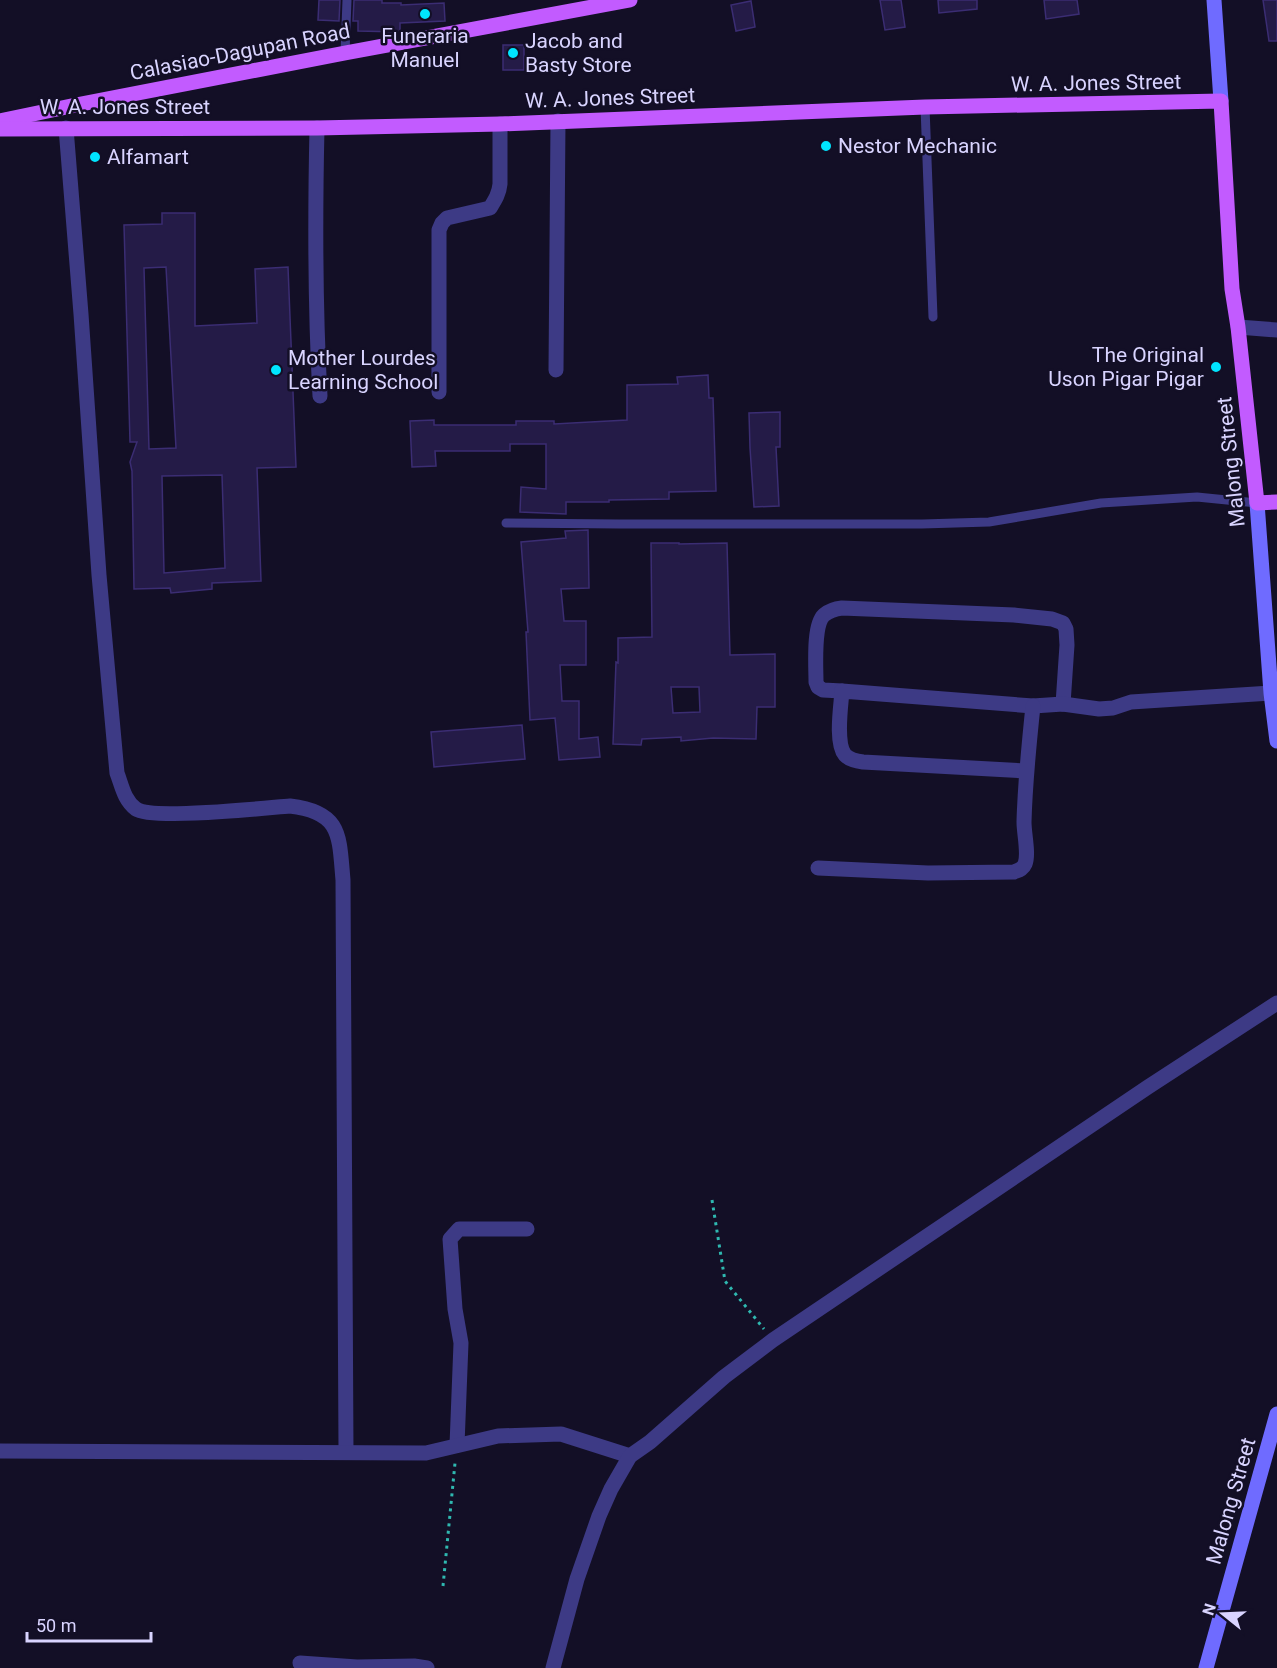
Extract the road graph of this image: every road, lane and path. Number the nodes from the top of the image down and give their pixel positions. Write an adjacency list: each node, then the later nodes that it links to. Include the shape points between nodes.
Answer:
1 (347, 0): 4 (lane)
2 (630, 0): 4 (main road, Calasiao-Dagupan Road)
3 (1215, 0): 5 (street, Malong Street)
4 (345, 53): 7 (main road, Calasiao-Dagupan Road)
5 (1221, 101): 6 (main road, W. A. Jones Street); 14 (main road, Malong Street, via 1232,289)
6 (925, 107): 8 (main road, W. A. Jones Street); 13 (lane)
7 (0, 121)
8 (558, 121): 9 (main road, W. A. Jones Street); 16 (street)
9 (500, 124): 11 (main road, W. A. Jones Street); 17 (street, via 500,191 495,200 490,208 447,218 439,230)
10 (66, 128): 11 (main road, W. A. Jones Street); 12 (main road, W. A. Jones Street); 36 (street, via 102,610 117,773 127,801 139,811 161,814 306,808 326,816 339,839 343,880)
11 (317, 128): 18 (street, via 315,237)
12 (0, 129)
13 (933, 317)
14 (1238, 327): 15 (street); 20 (main road, Malong Street)
15 (1277, 330)
16 (556, 370)
17 (439, 392)
18 (320, 396)
19 (1277, 502): 20 (main road)
20 (1257, 503): 21 (lane, via 1197,497 1154,499 1101,503 989,522 922,524); 23 (street, Malong Street)
21 (506, 523)
22 (842, 691): 24 (street, via 823,690 816,682 818,625 831,610 1014,615 1063,623); 25 (street); 27 (street, via 840,740 842,750 852,759)
23 (1271, 693): 24 (street, via 1131,702 1099,709); 26 (street, Malong Street)
24 (1063, 704): 25 (street)
25 (1033, 706): 27 (street)
26 (1277, 741)
27 (1026, 771): 28 (street, via 1026,858 1021,869 928,873)
28 (818, 868)
29 (1277, 1003): 32 (street)
30 (712, 1200): 32 (path, via 725,1281)
31 (527, 1229): 34 (street, via 459,1229 450,1239 461,1343)
32 (772, 1340): 37 (street)
33 (1277, 1414): 42 (street, Malong Street)
34 (457, 1445): 36 (street, via 426,1453); 37 (street, via 498,1436 561,1434); 38 (path)
35 (0, 1451): 36 (street)
36 (346, 1451)
37 (630, 1456): 41 (street, via 599,1516)
38 (443, 1586)
39 (300, 1663): 40 (street)
40 (427, 1668)
41 (553, 1668)
42 (1206, 1668)

